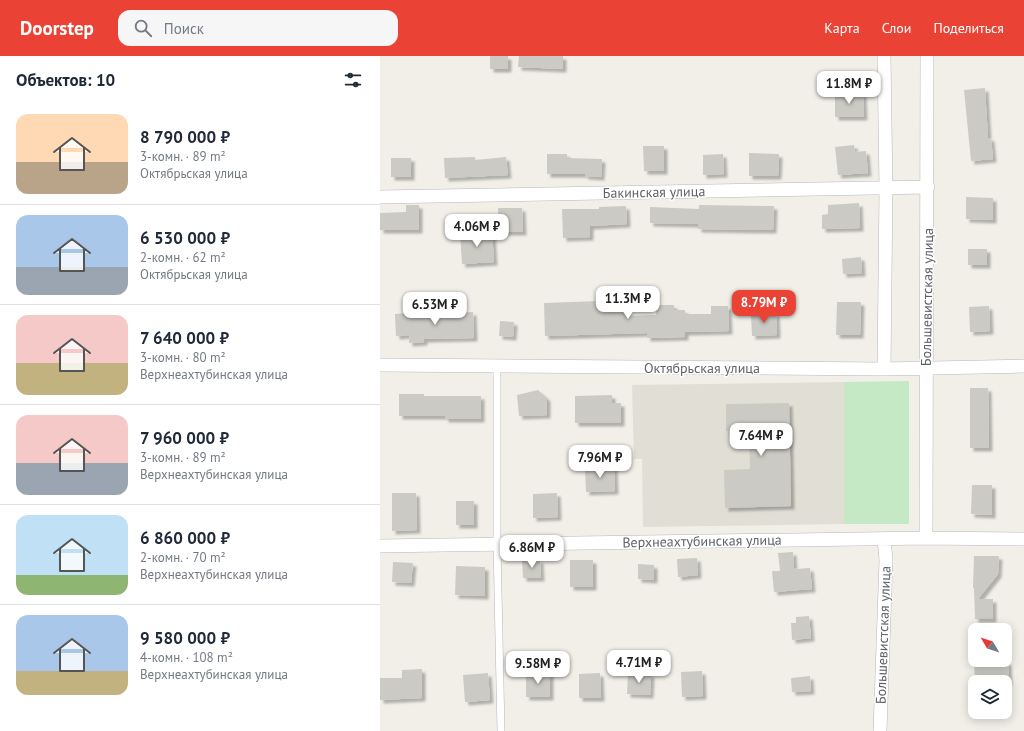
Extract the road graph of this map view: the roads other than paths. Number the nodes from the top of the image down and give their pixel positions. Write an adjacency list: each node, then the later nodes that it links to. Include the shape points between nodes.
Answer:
1 (884, 56): 4 (street)
2 (927, 56): 3 (street, Большевистская улица)
3 (928, 187): 4 (street, Бакинская улица); 9 (street, Большевистская улица)
4 (886, 189): 5 (street, Бакинская улица); 10 (street)
5 (380, 197)
6 (380, 365): 8 (street, Октябрьская улица)
7 (1024, 366): 9 (street, Октябрьская улица)
8 (497, 367): 10 (street, Октябрьская улица); 14 (lane)
9 (926, 368): 10 (street, Октябрьская улица); 11 (street, Большевистская улица)
10 (884, 369)
11 (926, 538): 12 (street, Верхнеахтубинская улица); 13 (street, Верхнеахтубинская улица)
12 (884, 539): 14 (street, Верхнеахтубинская улица); 17 (street, Большевистская улица, via 886,560)
13 (1024, 539)
14 (497, 544): 15 (street, Верхнеахтубинская улица); 16 (lane)
15 (380, 546)
16 (501, 731)
17 (880, 731)

